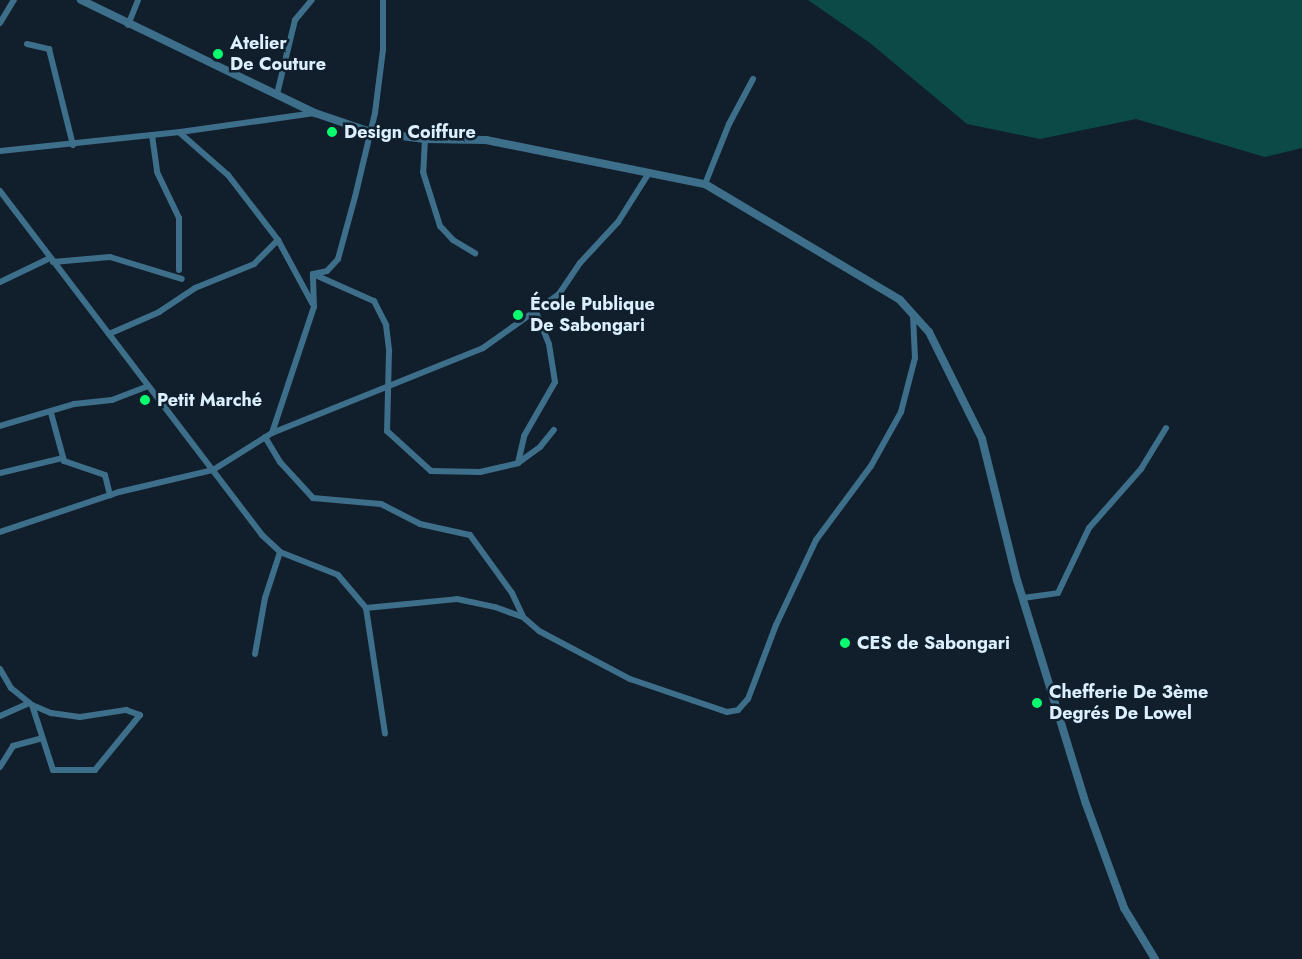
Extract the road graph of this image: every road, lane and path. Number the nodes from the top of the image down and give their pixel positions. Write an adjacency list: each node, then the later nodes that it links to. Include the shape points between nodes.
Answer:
1 (14, 0): 6 (street)
2 (81, 0): 7 (street)
3 (138, 0): 7 (street)
4 (312, 0): 10 (street, via 295,20)
5 (383, 0): 13 (street, via 383,50)
6 (0, 23)
7 (128, 26): 10 (street)
8 (27, 44): 16 (street, via 49,50)
9 (753, 79): 19 (street, via 729,124)
10 (277, 94): 11 (street)
11 (315, 113): 12 (street); 13 (street)
12 (180, 132): 14 (street); 21 (street, via 228,175)
13 (372, 132): 15 (street); 25 (street, via 338,259 327,271)
14 (152, 135): 16 (street); 24 (street, via 158,172 179,218)
15 (425, 140): 18 (street, via 473,138); 22 (street, via 423,172 440,226 453,240)
16 (73, 145): 17 (street)
17 (0, 151)
18 (649, 173): 19 (street); 29 (street, via 618,222 580,263 560,294)
19 (705, 184): 30 (street, via 889,291)
20 (0, 191): 23 (street)
21 (278, 240): 28 (street); 31 (street, via 254,264 195,288 159,312)
22 (475, 253)
23 (51, 260): 26 (street, via 110,257); 27 (street); 31 (street)
24 (179, 270)
25 (313, 274): 28 (street); 32 (street, via 374,301 386,326)
26 (182, 279)
27 (0, 282)
28 (314, 307): 38 (street)
29 (536, 311): 32 (street, via 483,348 446,366); 40 (street, via 549,344 555,382 524,436)
30 (913, 313): 46 (street, via 940,353 982,439); 48 (street, via 915,358 901,412 871,466 816,540 743,707 727,712 630,680 539,631)
31 (109, 334): 33 (street)
32 (387, 385): 38 (street); 40 (street, via 387,431 431,471 480,472)
33 (148, 386): 34 (street, via 112,400 74,404); 41 (street)
34 (51, 413): 35 (street); 39 (street)
35 (0, 426)
36 (1166, 428): 46 (street, via 1141,469 1089,528 1058,593)
37 (554, 430): 40 (street, via 540,447)
38 (268, 435): 41 (street); 48 (street, via 280,462 313,498 381,504 420,524 470,535 506,584)
39 (63, 458): 42 (street); 43 (street, via 105,475)
40 (518, 463)
41 (213, 470): 43 (street); 45 (street)
42 (0, 473)
43 (110, 495): 44 (street)
44 (0, 532)
45 (280, 552): 47 (street, via 338,575); 49 (street, via 265,598)
46 (1023, 598): 56 (street, via 1124,908)
47 (366, 608): 48 (street, via 457,599); 53 (street)
48 (523, 617)
49 (255, 654)
50 (0, 669): 51 (street, via 11,688)
51 (31, 704): 52 (street); 54 (street); 54 (street, via 66,717 126,710 140,715 95,770 53,770)
52 (0, 716)
53 (385, 734)
54 (40, 739): 55 (street, via 13,746)
55 (0, 767)
56 (1155, 959)

